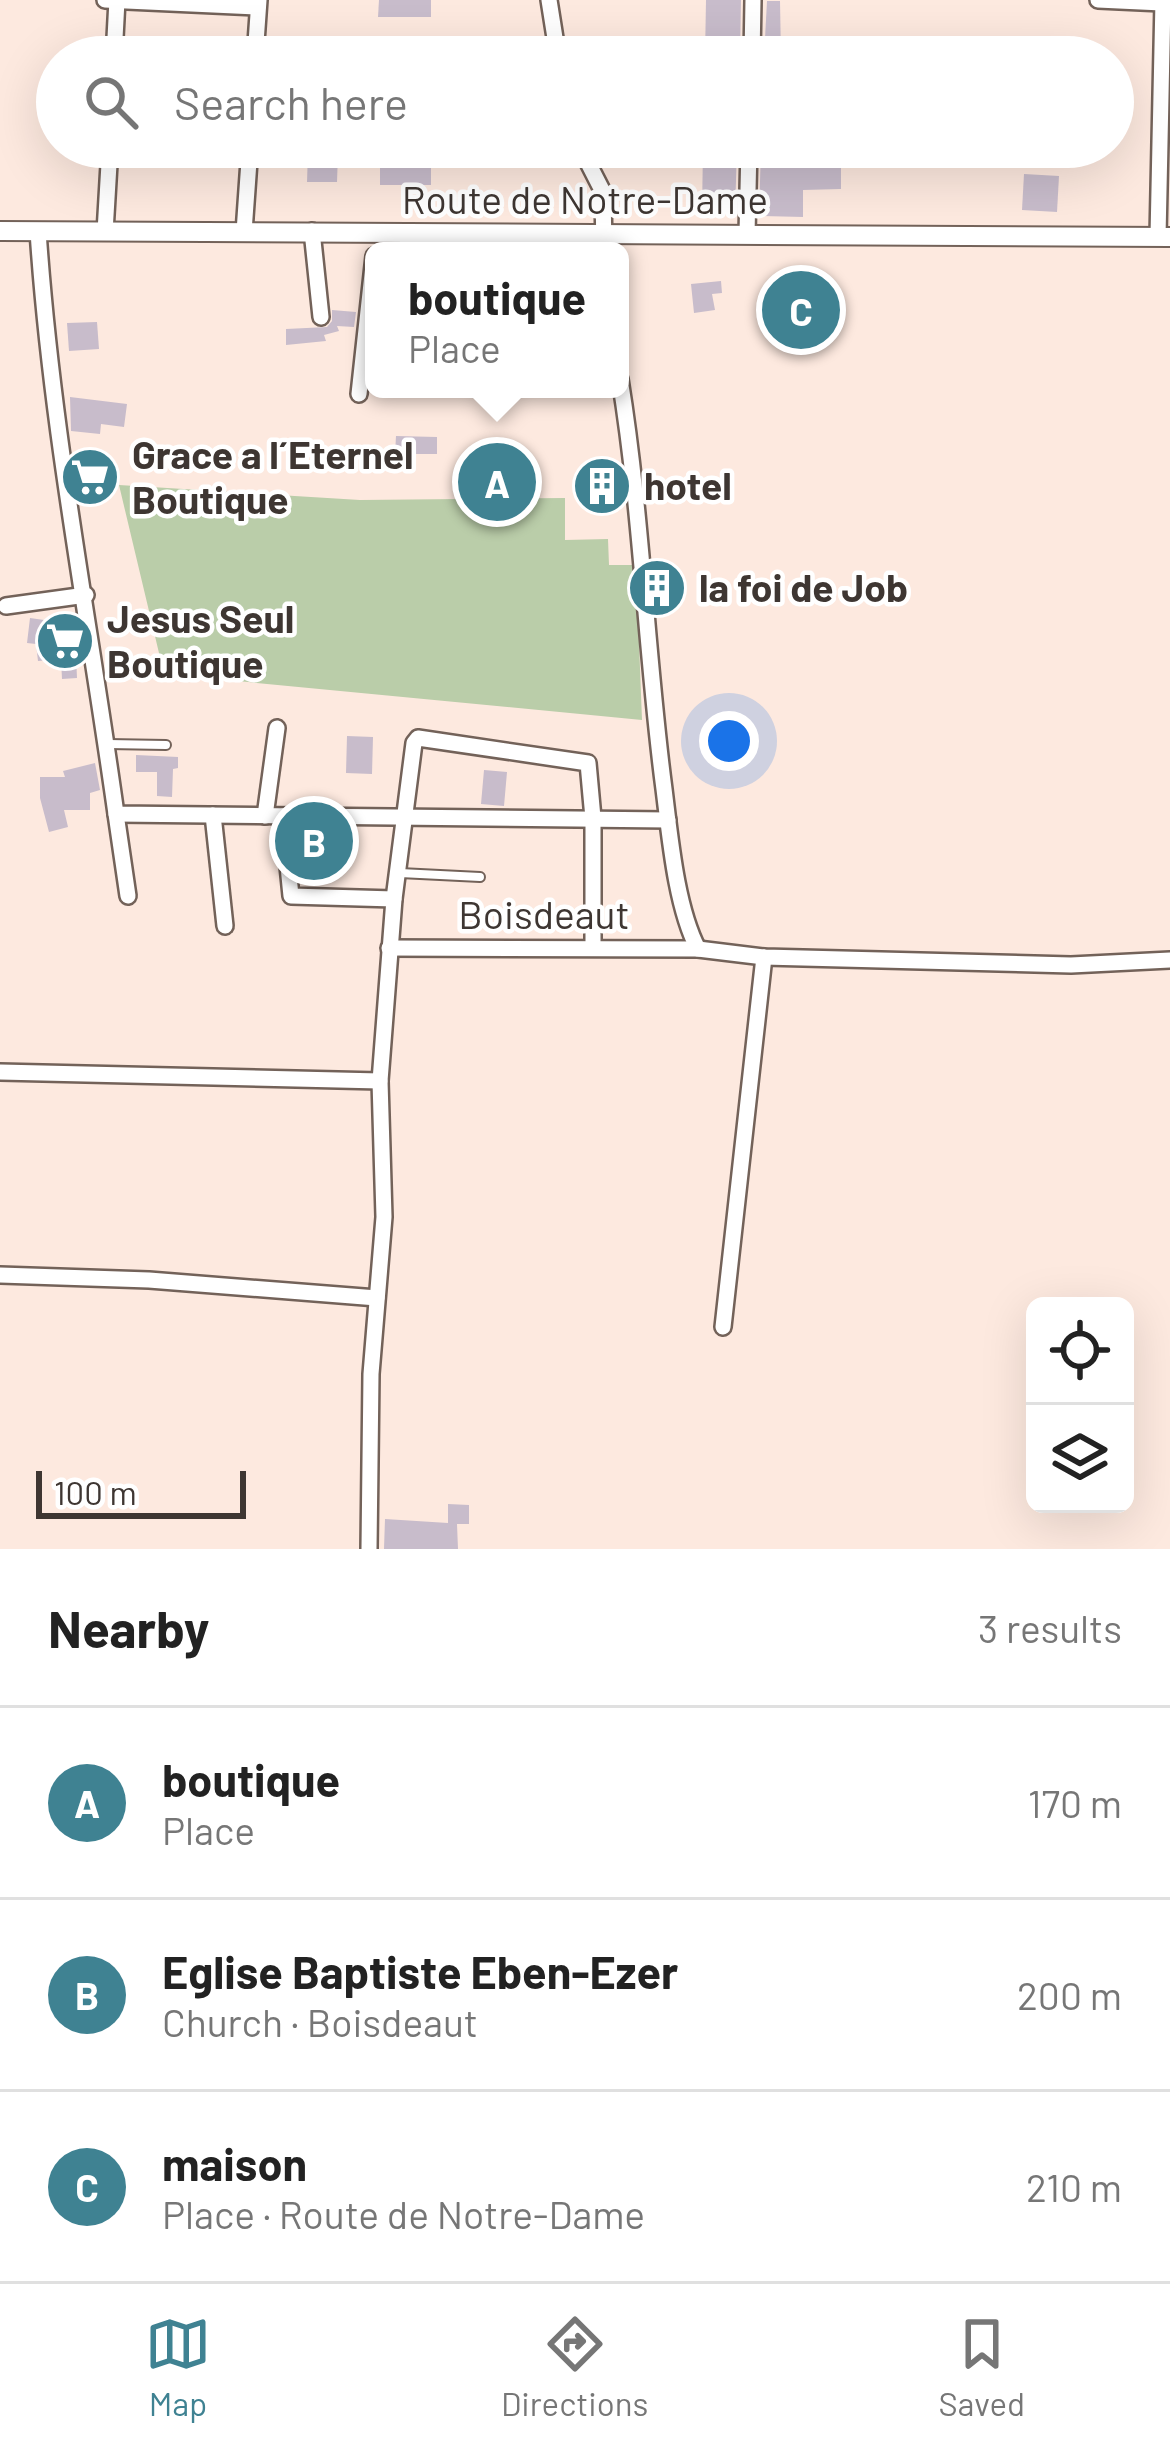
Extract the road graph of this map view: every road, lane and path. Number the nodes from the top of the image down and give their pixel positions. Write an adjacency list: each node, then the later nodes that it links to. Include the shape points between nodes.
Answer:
1 (105, 0): 2 (street)
2 (117, 0): 7 (street); 8 (street)
3 (549, 0): 10 (street)
4 (753, 0): 11 (street)
5 (1098, 0): 6 (street)
6 (1162, 2): 22 (street)
7 (259, 3): 9 (street)
8 (115, 36)
9 (257, 36)
10 (555, 36)
11 (752, 36)
12 (109, 168): 19 (street)
13 (249, 168): 20 (street)
14 (591, 168): 23 (street, via 603,192)
15 (749, 168): 21 (street)
16 (0, 231): 17 (street, Route de Notre-Dame)
17 (38, 231): 19 (street, Route de Notre-Dame); 29 (street, via 64,490)
18 (312, 231): 20 (street, Route de Notre-Dame); 24 (street, Route de Notre-Dame); 25 (street)
19 (105, 232): 20 (street, Route de Notre-Dame)
20 (244, 232)
21 (747, 234): 22 (street, Route de Notre-Dame); 23 (street, Route de Notre-Dame)
22 (1164, 237)
23 (604, 242)
24 (365, 244)
25 (321, 317)
26 (365, 333): 27 (street)
27 (358, 394)
28 (622, 398): 39 (street)
29 (86, 595): 30 (street); 32 (street)
30 (6, 606)
31 (277, 728): 36 (street)
32 (107, 744): 33 (lane); 34 (street)
33 (166, 745)
34 (116, 814): 35 (street); 42 (street)
35 (213, 815): 36 (street); 44 (street)
36 (274, 816): 37 (street); 43 (street, via 291,896)
37 (405, 817): 38 (street); 38 (street, via 418,738 588,763); 40 (street)
38 (593, 818): 39 (street); 46 (street)
39 (668, 820): 47 (street)
40 (398, 873): 41 (lane); 43 (street)
41 (480, 877)
42 (128, 896)
43 (394, 899): 45 (street)
44 (225, 926)
45 (389, 948): 46 (street, Boisdeaut); 51 (street)
46 (593, 948): 47 (street, Boisdeaut)
47 (698, 949): 48 (street, Boisdeaut)
48 (764, 957): 49 (street, Boisdeaut); 54 (street)
49 (1170, 960)
50 (0, 1072): 51 (street)
51 (380, 1081): 53 (street)
52 (0, 1275): 53 (street)
53 (377, 1298): 55 (street)
54 (723, 1327)
55 (369, 1549)

